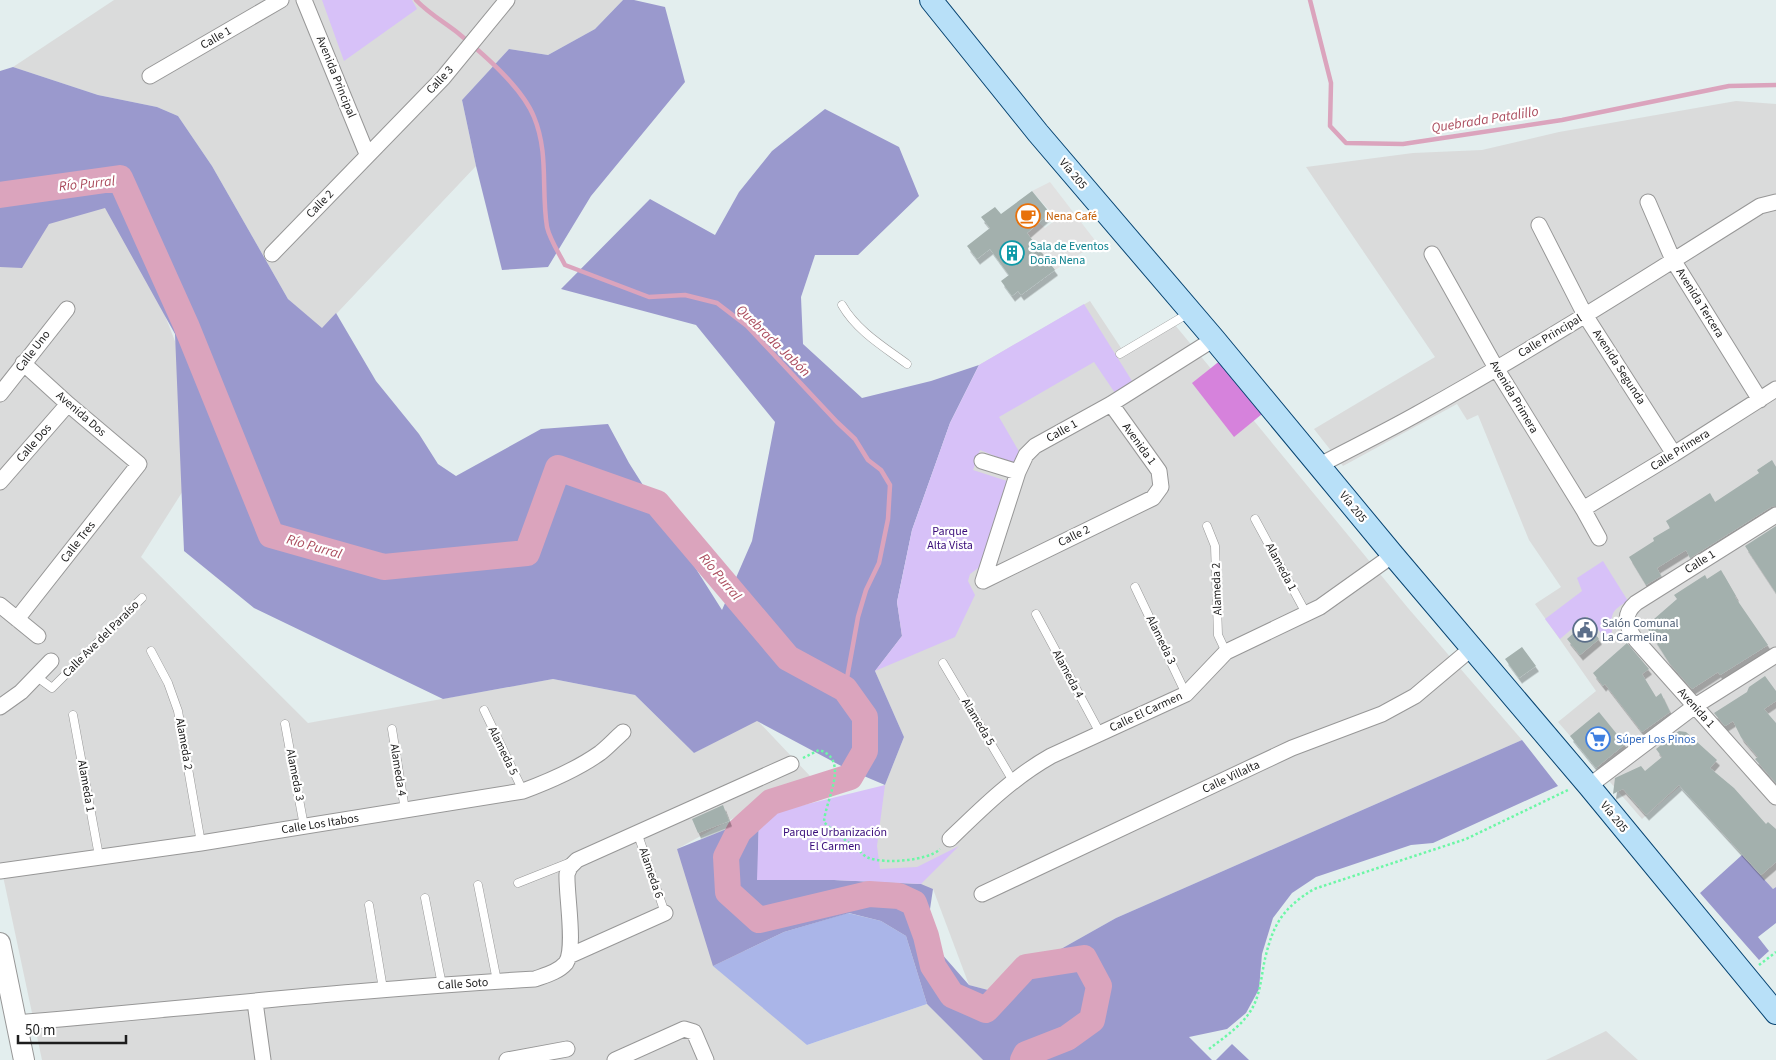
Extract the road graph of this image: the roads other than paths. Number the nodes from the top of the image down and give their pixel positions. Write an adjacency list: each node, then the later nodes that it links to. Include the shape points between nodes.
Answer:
1 (281, 0): 5 (street, Calle 1)
2 (304, 0): 6 (street, Avenida Principal)
3 (507, 0): 6 (street, Calle 3, via 443,78)
4 (931, 0): 15 (main road, Vía 205, via 1038,133)
5 (150, 76)
6 (367, 154): 10 (street, Calle 2)
7 (1648, 202): 12 (street, Avenida Tercera)
8 (1774, 206): 12 (street, Calle Principal, via 1760,206)
9 (1540, 225): 16 (street, Avenida Segunda)
10 (272, 254)
11 (1432, 254): 21 (street, Avenida Primera)
12 (1673, 260): 16 (street, Calle Principal); 24 (street, Avenida Tercera)
13 (842, 305): 20 (lane, via 857,325)
14 (66, 309): 19 (street, Calle Uno)
15 (1191, 312): 17 (main road, Vía 205); 18 (lane)
16 (1585, 315): 21 (street, Calle Principal); 27 (street, Avenida Segunda)
17 (1214, 340): 26 (street, Calle 1); 30 (main road, Vía 205)
18 (1120, 354)
19 (23, 363): 23 (street, Calle Uno); 25 (street, Avenida Dos)
20 (908, 364)
21 (1496, 368): 30 (street, Calle Principal); 34 (street, Avenida Primera)
22 (1776, 389): 24 (street, Calle Primera)
23 (0, 394)
24 (1760, 400): 27 (street, Calle Primera)
25 (68, 404): 29 (street, Avenida Dos); 32 (street, Calle Dos)
26 (1110, 404): 31 (street, Calle 1, via 1035,446); 33 (street, Avenida 1, via 1159,471)
27 (1674, 454): 34 (street, Calle Primera)
28 (982, 461): 31 (street)
29 (139, 464): 47 (street, Calle Tres)
30 (1320, 465): 39 (main road, Vía 205)
31 (1018, 472): 40 (street, Calle 1)
32 (0, 482)
33 (1161, 487): 40 (street, Calle 2, via 1153,498)
34 (1583, 509): 38 (street, Avenida Primera)
35 (1776, 514): 45 (street, Calle 1, via 1636,603)
36 (1255, 520): 46 (lane, Alameda 1)
37 (1207, 526): 51 (lane, Alameda 2, via 1215,546 1218,635)
38 (1599, 538)
39 (1393, 555): 46 (street, Calle El Carmen); 49 (main road, Vía 205)
40 (984, 582)
41 (1135, 586): 56 (lane, Alameda 3)
42 (142, 598): 55 (lane, Calle Ave del Paraíso, via 52,688)
43 (0, 605): 47 (street)
44 (1036, 614): 64 (lane, Alameda 4)
45 (1627, 614): 57 (street, Avenida 1, via 1627,627 1636,640)
46 (1307, 615): 51 (street, Calle El Carmen)
47 (17, 619): 48 (street)
48 (38, 636)
49 (1472, 648): 67 (main road, Vía 205); 80 (street, Calle Villalta, via 1415,696 1382,714 1292,748)
50 (151, 651): 74 (lane, Alameda 2, via 178,711)
51 (1226, 652): 56 (street, Calle El Carmen)
52 (1776, 655): 57 (street)
53 (51, 661): 55 (street, Calle Ave del Paraíso)
54 (943, 663): 66 (lane, Alameda 5)
55 (37, 677): 58 (street, Calle Ave del Paraíso)
56 (1186, 694): 64 (street, Calle El Carmen)
57 (1694, 706): 67 (street); 69 (street, Avenida 1)
58 (0, 707)
59 (484, 710): 68 (lane, Alameda 5)
60 (73, 715): 75 (lane, Alameda 1)
61 (285, 724): 71 (lane, Alameda 3)
62 (392, 729): 70 (lane, Alameda 4)
63 (623, 732): 68 (street, Calle Los Itabos, via 601,753 554,780)
64 (1100, 733): 66 (street, Calle El Carmen, via 1051,756)
65 (791, 764): 72 (street)
66 (1013, 781): 73 (street, Calle El Carmen)
67 (1586, 783): 90 (main road, Vía 205)
68 (523, 791): 70 (street, Calle Los Itabos)
69 (1776, 797)
70 (405, 810): 71 (street, Calle Los Itabos)
71 (304, 826): 74 (street, Calle Los Itabos)
72 (637, 832): 76 (street); 83 (lane, Alameda 6)
73 (950, 840)
74 (201, 843): 75 (street, Calle Los Itabos)
75 (98, 856): 77 (street, Calle Los Itabos)
76 (577, 860): 78 (lane); 85 (street, via 567,874)
77 (0, 871)
78 (518, 883)
79 (478, 886): 86 (lane)
80 (982, 894)
81 (425, 898): 87 (lane)
82 (369, 905): 88 (lane)
83 (665, 914): 85 (street)
84 (0, 943): 91 (street)
85 (569, 956): 86 (street, Calle Soto, via 557,971 535,979)
86 (497, 982): 87 (street, Calle Soto)
87 (442, 985): 88 (street, Calle Soto)
88 (383, 988): 89 (street, Calle Soto)
89 (255, 1002): 91 (street, Calle Soto); 94 (street)
90 (1776, 1013)
91 (16, 1023): 93 (street)
92 (567, 1048): 95 (street)
93 (24, 1060)
94 (263, 1060)
95 (507, 1060)
96 (615, 1060): 97 (street, via 684,1029 694,1032)
97 (706, 1060)

